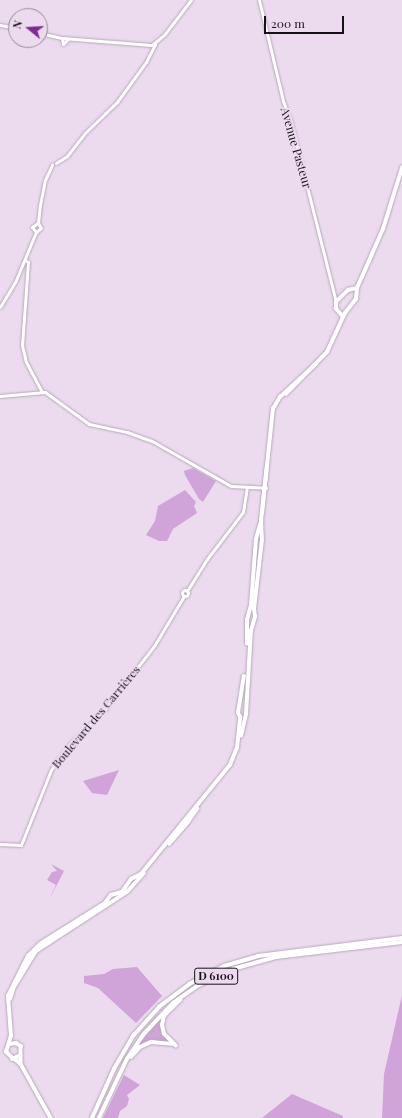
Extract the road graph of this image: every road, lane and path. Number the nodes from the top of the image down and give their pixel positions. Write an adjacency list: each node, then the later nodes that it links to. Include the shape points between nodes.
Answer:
1 (191, 0): 6 (street)
2 (259, 0): 18 (street, Avenue Pasteur)
3 (48, 35): 4 (street)
4 (62, 38): 5 (street); 5 (street, via 63,44)
5 (68, 39): 6 (street)
6 (154, 45): 7 (street, via 115,104 85,132 67,156)
7 (56, 163)
8 (52, 165): 10 (street, via 45,180)
9 (402, 168): 15 (main road, via 380,236)
10 (38, 224): 11 (street, via 41,228); 11 (street, via 33,226)
11 (36, 232): 12 (street)
12 (25, 260): 13 (street); 14 (street, via 28,262)
13 (22, 267): 14 (street); 21 (street)
14 (26, 273): 25 (street, via 22,345 26,362)
15 (357, 288): 16 (main road); 17 (main road)
16 (351, 290): 17 (main road); 19 (main road)
17 (356, 293): 22 (main road, via 356,299)
18 (334, 296): 19 (street); 20 (street, Avenue Pasteur)
19 (341, 297): 20 (main road)
20 (336, 302): 23 (main road, via 336,309)
21 (0, 307)
22 (346, 311): 23 (main road); 24 (main road)
23 (340, 312): 24 (main road)
24 (343, 317): 28 (main road, via 332,344 316,364 305,371 279,399 273,409)
25 (42, 392): 26 (street); 27 (street, via 89,424 127,432 152,441 231,486)
26 (0, 398)
27 (247, 488): 28 (street); 33 (street, Boulevard des Carrières, via 243,512 206,560 187,591 182,592 184,596 154,646 105,709 68,746 51,770 21,845)
28 (264, 488): 29 (main road)
29 (252, 611): 30 (main road); 30 (main road, via 248,615)
30 (250, 624): 31 (main road)
31 (242, 710): 32 (main road); 32 (main road, via 238,714)
32 (242, 717): 34 (main road, via 233,761 183,825)
33 (0, 844)
34 (135, 880): 35 (main road, via 126,892); 35 (main road, via 124,890 112,894)
35 (111, 899): 39 (main road, via 36,951 14,987); 39 (main road, via 37,947 22,965 10,988)
36 (402, 938): 48 (main road, D 6100, via 258,956 224,966 189,984 159,1007 134,1035 116,1064)
37 (402, 942): 38 (main road, D 6100, via 276,957 233,969)
38 (197, 986): 46 (main road, D 6100, via 156,1019 136,1044); 46 (main road, via 167,1012 162,1020 164,1034 176,1046 162,1042 146,1044 136,1050)
39 (9, 1004): 40 (main road)
40 (11, 1036): 41 (main road); 42 (main road)
41 (16, 1043): 42 (main road); 43 (main road, via 22,1048)
42 (9, 1044): 44 (main road, via 6,1055)
43 (20, 1056): 44 (main road); 45 (main road)
44 (14, 1059): 45 (main road)
45 (21, 1064): 47 (main road)
46 (123, 1067): 49 (main road, D 6100)
47 (51, 1118)
48 (92, 1118)
49 (99, 1118)

